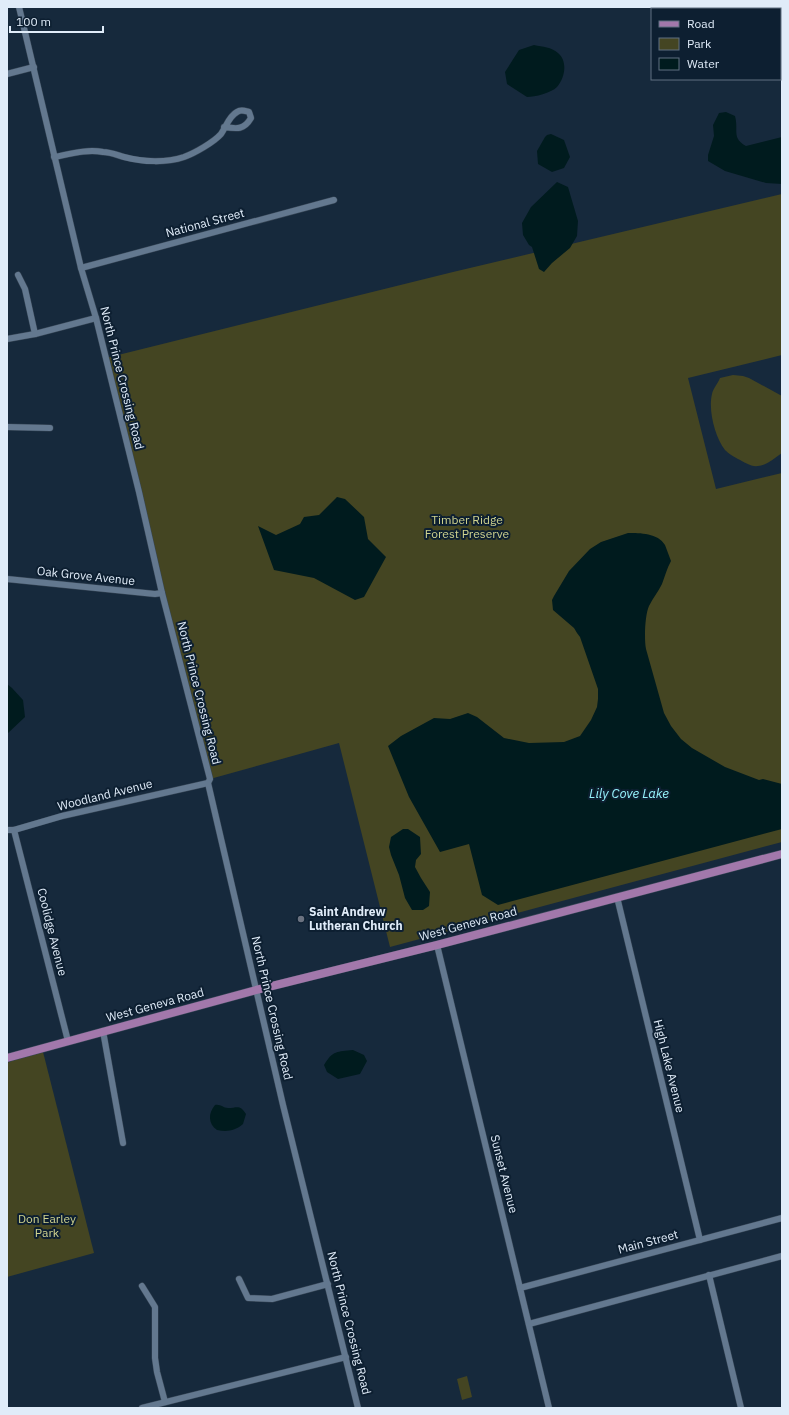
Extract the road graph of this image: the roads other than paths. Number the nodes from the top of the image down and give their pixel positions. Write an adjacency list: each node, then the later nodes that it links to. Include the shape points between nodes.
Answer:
1 (19, 7): 2 (street, North Prince Crossing Road)
2 (34, 66): 3 (street); 5 (street, North Prince Crossing Road)
3 (7, 74)
4 (224, 127): 5 (street, via 220,135 197,151 173,160 134,160 102,151)
5 (54, 157): 7 (street, North Prince Crossing Road)
6 (334, 200): 7 (street, National Street)
7 (81, 268): 9 (street, North Prince Crossing Road)
8 (18, 275): 10 (street, via 25,289)
9 (96, 318): 10 (street); 15 (street, North Prince Crossing Road)
10 (35, 334): 11 (street)
11 (7, 339)
12 (7, 426): 13 (street)
13 (50, 428)
14 (7, 579): 15 (street, Oak Grove Avenue)
15 (162, 593): 16 (street, North Prince Crossing Road, via 210,779)
16 (208, 783): 18 (street, Woodland Avenue, via 62,816); 22 (street, North Prince Crossing Road)
17 (7, 830): 18 (street, Woodland Avenue)
18 (14, 830): 24 (street, Coolidge Avenue)
19 (782, 854): 20 (main road, West Geneva Road)
20 (617, 897): 21 (main road, West Geneva Road); 28 (street, High Lake Avenue)
21 (437, 945): 22 (main road, West Geneva Road); 34 (street, Sunset Avenue)
22 (256, 990): 23 (main road, West Geneva Road); 32 (street, North Prince Crossing Road)
23 (102, 1031): 24 (main road, West Geneva Road); 26 (street)
24 (68, 1041): 25 (main road, West Geneva Road)
25 (7, 1058)
26 (123, 1142)
27 (782, 1218): 28 (street, Main Street)
28 (700, 1240): 34 (street, Main Street)
29 (782, 1256): 30 (street)
30 (709, 1275): 35 (street); 41 (street)
31 (239, 1279): 32 (street, via 248,1298 272,1299)
32 (328, 1284): 36 (street, North Prince Crossing Road)
33 (142, 1286): 37 (street, via 155,1307 155,1358)
34 (520, 1288): 35 (street, Sunset Avenue)
35 (529, 1324): 40 (street, Sunset Avenue)
36 (346, 1357): 37 (street); 39 (street, North Prince Crossing Road)
37 (165, 1402): 38 (street)
38 (142, 1408)
39 (358, 1408)
40 (549, 1408)
41 (741, 1408)

